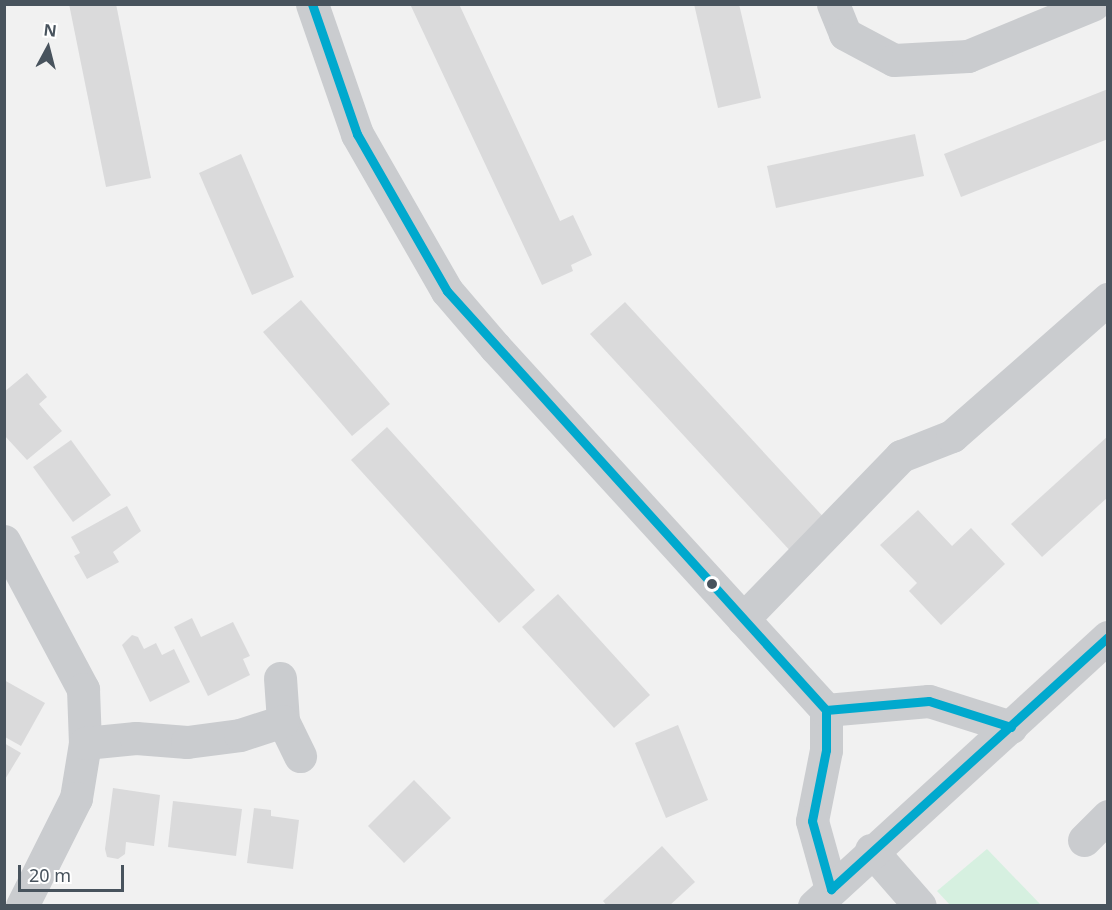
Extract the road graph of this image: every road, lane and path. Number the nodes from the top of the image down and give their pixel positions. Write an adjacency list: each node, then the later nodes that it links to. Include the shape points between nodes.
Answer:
1 (312, 4): 6 (street, via 357,134 447,291)
2 (832, 4): 3 (street, via 845,34 894,60 968,56)
3 (1094, 4)
4 (1107, 299): 6 (street, via 952,436 901,456)
5 (4, 541): 12 (street, via 83,689)
6 (742, 619): 9 (street)
7 (1107, 637): 11 (street)
8 (280, 678): 10 (street)
9 (826, 710): 11 (street, via 929,701); 17 (street, via 826,750 812,822)
10 (283, 721): 12 (street, via 240,735 187,742 135,738); 13 (street)
11 (1011, 727): 16 (street)
12 (85, 743): 18 (street, via 76,798)
13 (300, 756)
14 (1107, 816): 15 (street)
15 (1084, 840)
16 (871, 850): 17 (street); 19 (street)
17 (822, 897)
18 (22, 906)
19 (920, 906)

